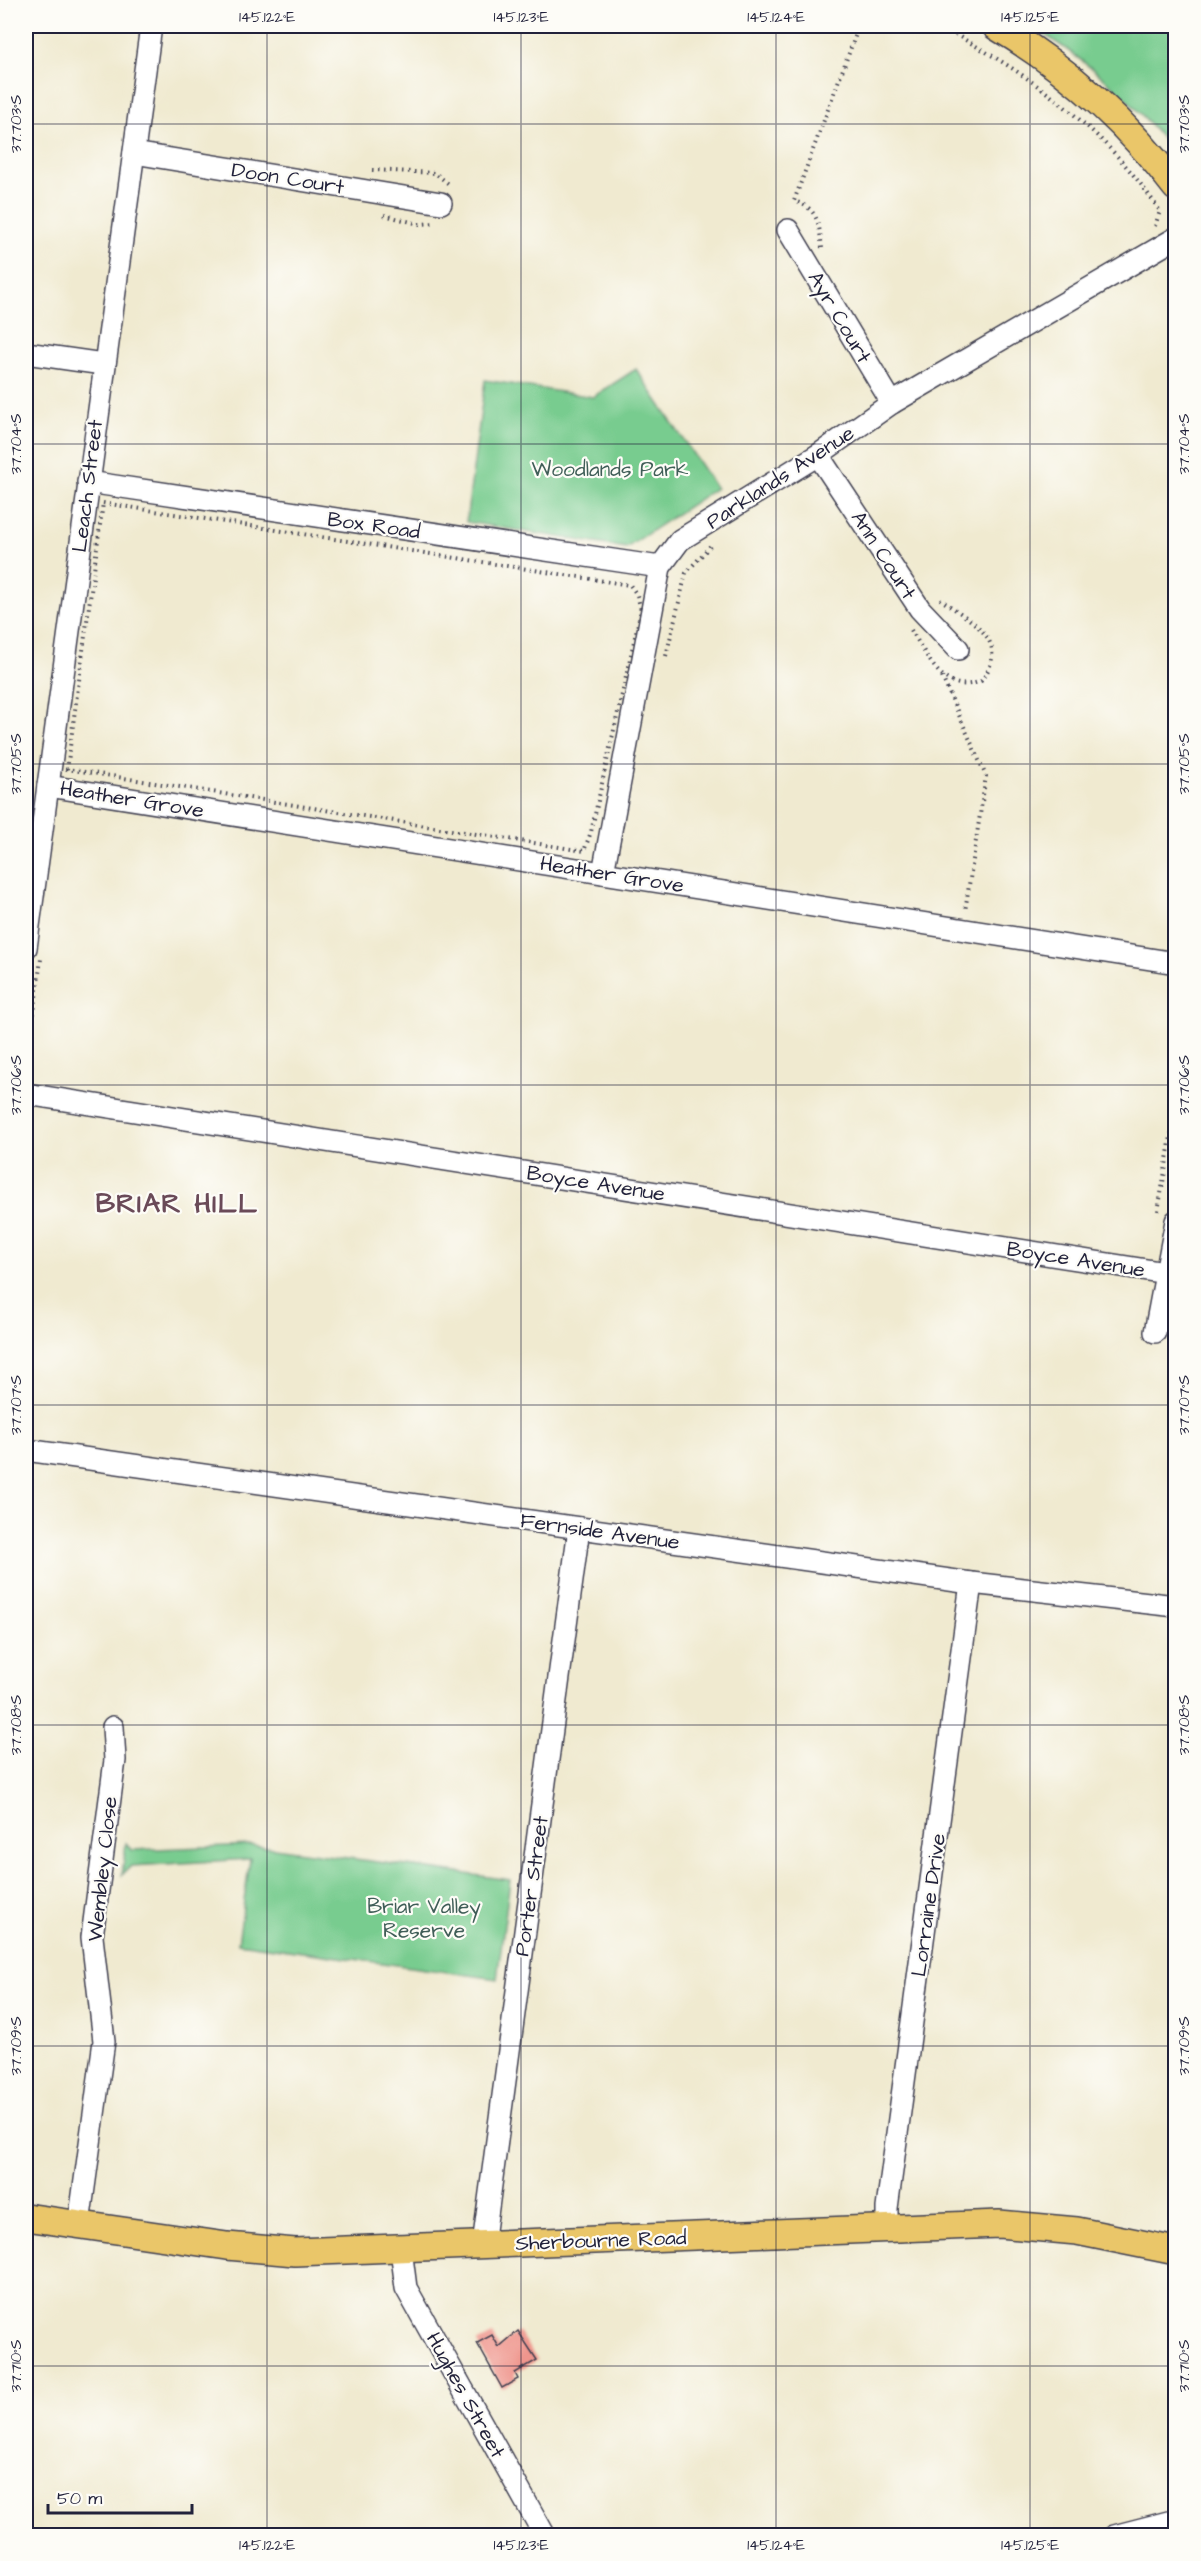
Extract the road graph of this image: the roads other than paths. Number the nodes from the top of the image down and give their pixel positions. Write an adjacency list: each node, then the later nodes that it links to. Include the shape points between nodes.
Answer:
1 (151, 26): 3 (street, Leach Street)
2 (996, 26): 4 (main road, via 1053,63 1095,98 1132,133)
3 (134, 153): 5 (street, Doon Court); 9 (street, Leach Street)
4 (1176, 187)
5 (441, 203)
6 (788, 230): 10 (street, Ayr Court)
7 (1176, 238): 10 (street, Parklands Avenue)
8 (26, 353): 9 (street)
9 (104, 364): 12 (street, Leach Street)
10 (892, 404): 11 (street, Parklands Avenue)
11 (818, 455): 13 (street, Parklands Avenue, via 681,540); 14 (street, Ann Court, via 920,609)
12 (88, 482): 13 (street, Box Road); 15 (street, Leach Street)
13 (660, 567): 16 (street, Parklands Avenue)
14 (958, 649)
15 (48, 786): 16 (street, Heather Grove); 17 (street, Leach Street)
16 (603, 873): 18 (street, Heather Grove)
17 (26, 948)
18 (1176, 963)
19 (29, 1088): 21 (street, Boyce Avenue)
20 (1166, 1221): 21 (street)
21 (1166, 1273): 22 (street)
22 (1155, 1332)
23 (26, 1450): 24 (street, Fernside Avenue)
24 (579, 1528): 25 (street, Fernside Avenue); 31 (street, Porter Street)
25 (971, 1583): 26 (street, Fernside Avenue); 30 (street, Lorraine Drive)
26 (1176, 1606)
27 (113, 1727): 29 (street, Wembley Close, via 115,1760 92,1937 105,2041)
28 (26, 2217): 29 (main road, Sherbourne Road)
29 (79, 2224): 32 (main road, Sherbourne Road, via 272,2251)
30 (887, 2228): 31 (main road, Sherbourne Road); 33 (main road, Sherbourne Road, via 1026,2224)
31 (483, 2245): 32 (main road, Sherbourne Road)
32 (401, 2249): 35 (street, Hughes Street, via 406,2288)
33 (1176, 2251)
34 (1176, 2520): 36 (street)
35 (545, 2535)
36 (1114, 2535)

